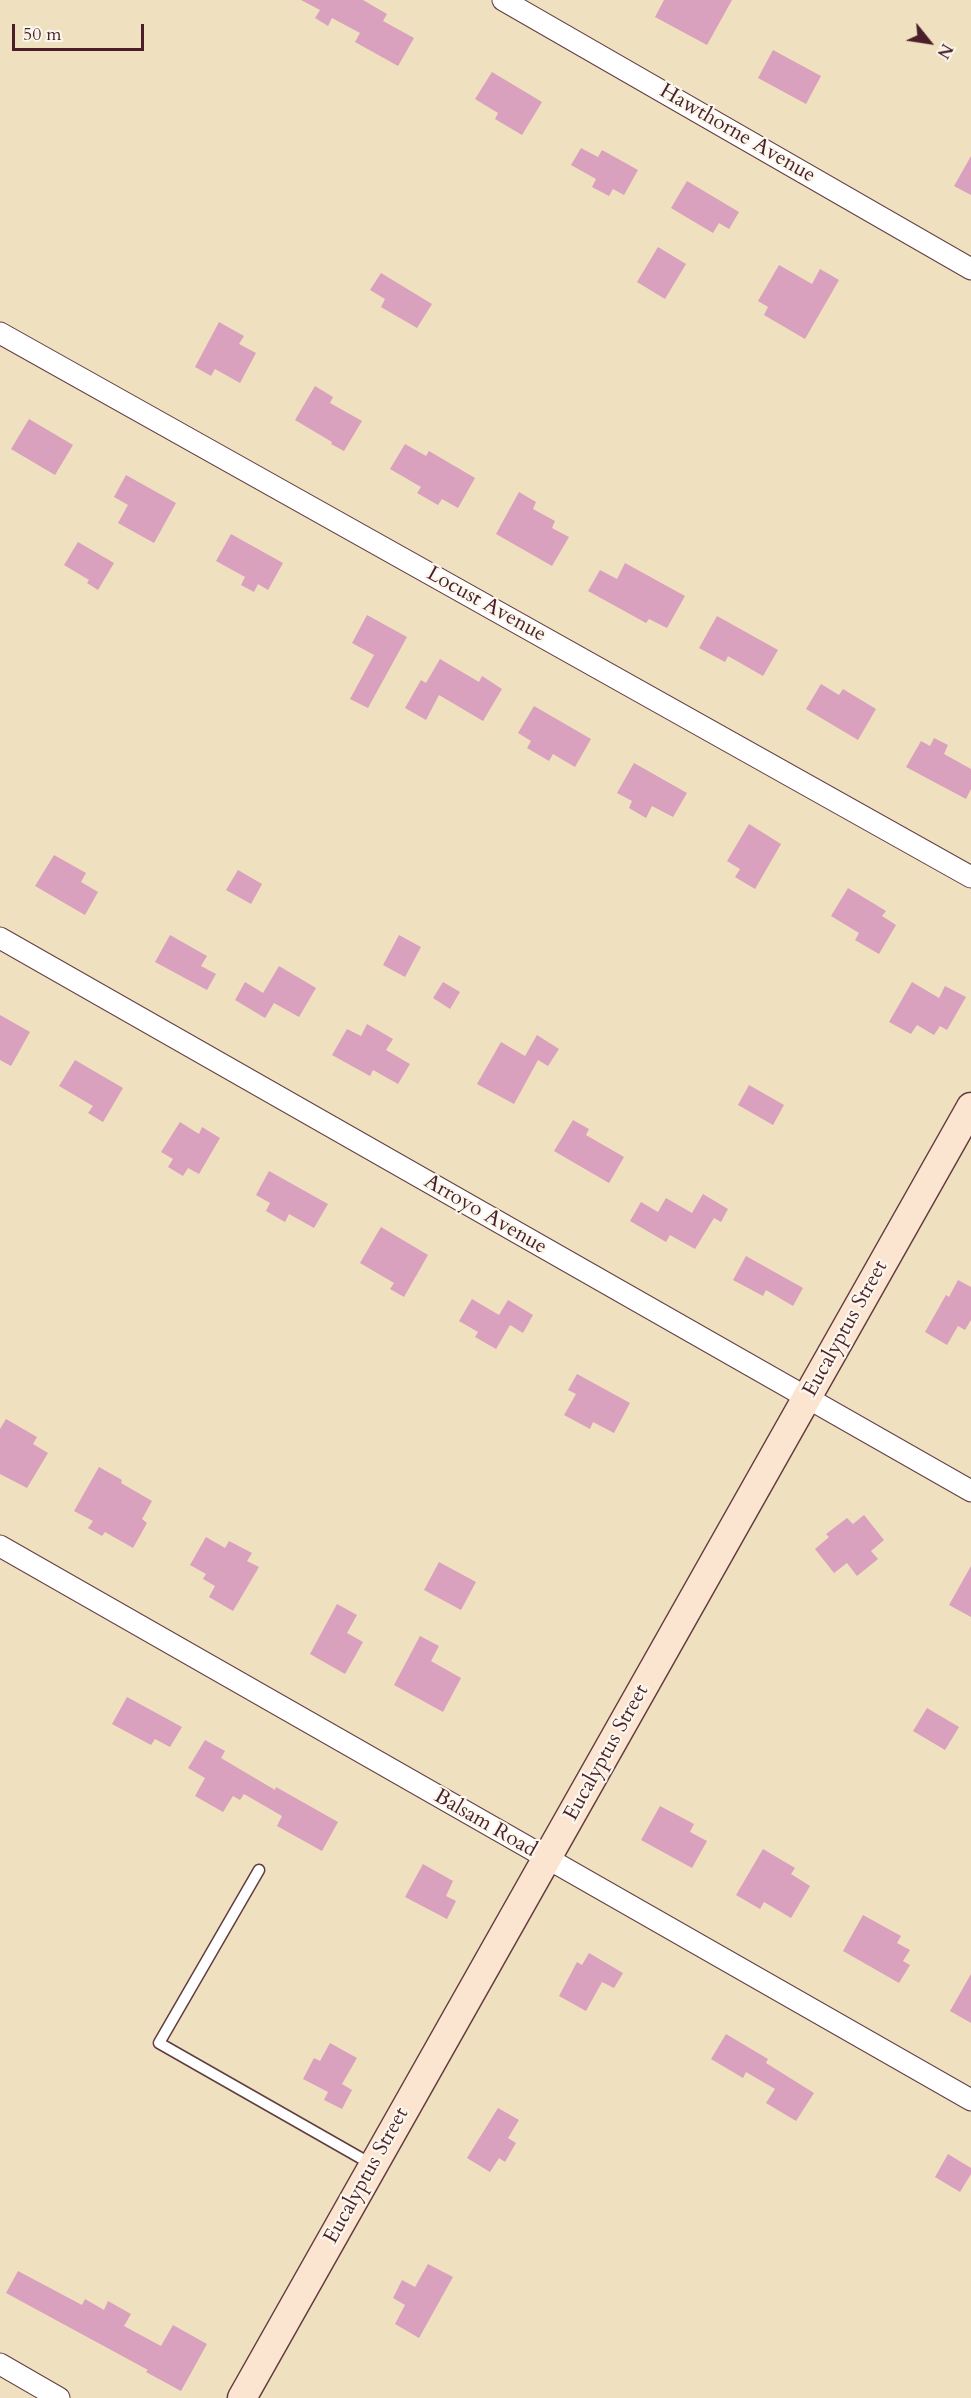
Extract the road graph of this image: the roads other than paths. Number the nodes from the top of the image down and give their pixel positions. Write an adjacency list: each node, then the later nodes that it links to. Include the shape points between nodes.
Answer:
1 (506, 1): 2 (street, Hawthorne Avenue)
2 (971, 269)
3 (0, 333): 4 (street, Locust Avenue)
4 (971, 877)
5 (0, 938): 7 (street, Arroyo Avenue)
6 (971, 1107): 7 (main road, Eucalyptus Street)
7 (807, 1398): 8 (street, Arroyo Avenue); 10 (main road, Eucalyptus Street)
8 (971, 1491)
9 (0, 1546): 10 (street, Balsam Road)
10 (546, 1859): 12 (street, Balsam Road); 13 (main road, Eucalyptus Street)
11 (259, 1870): 13 (lane, via 159,2043)
12 (971, 2100)
13 (374, 2165): 16 (main road, Eucalyptus Street)
14 (0, 2364): 15 (street)
15 (59, 2398)
16 (242, 2398)

